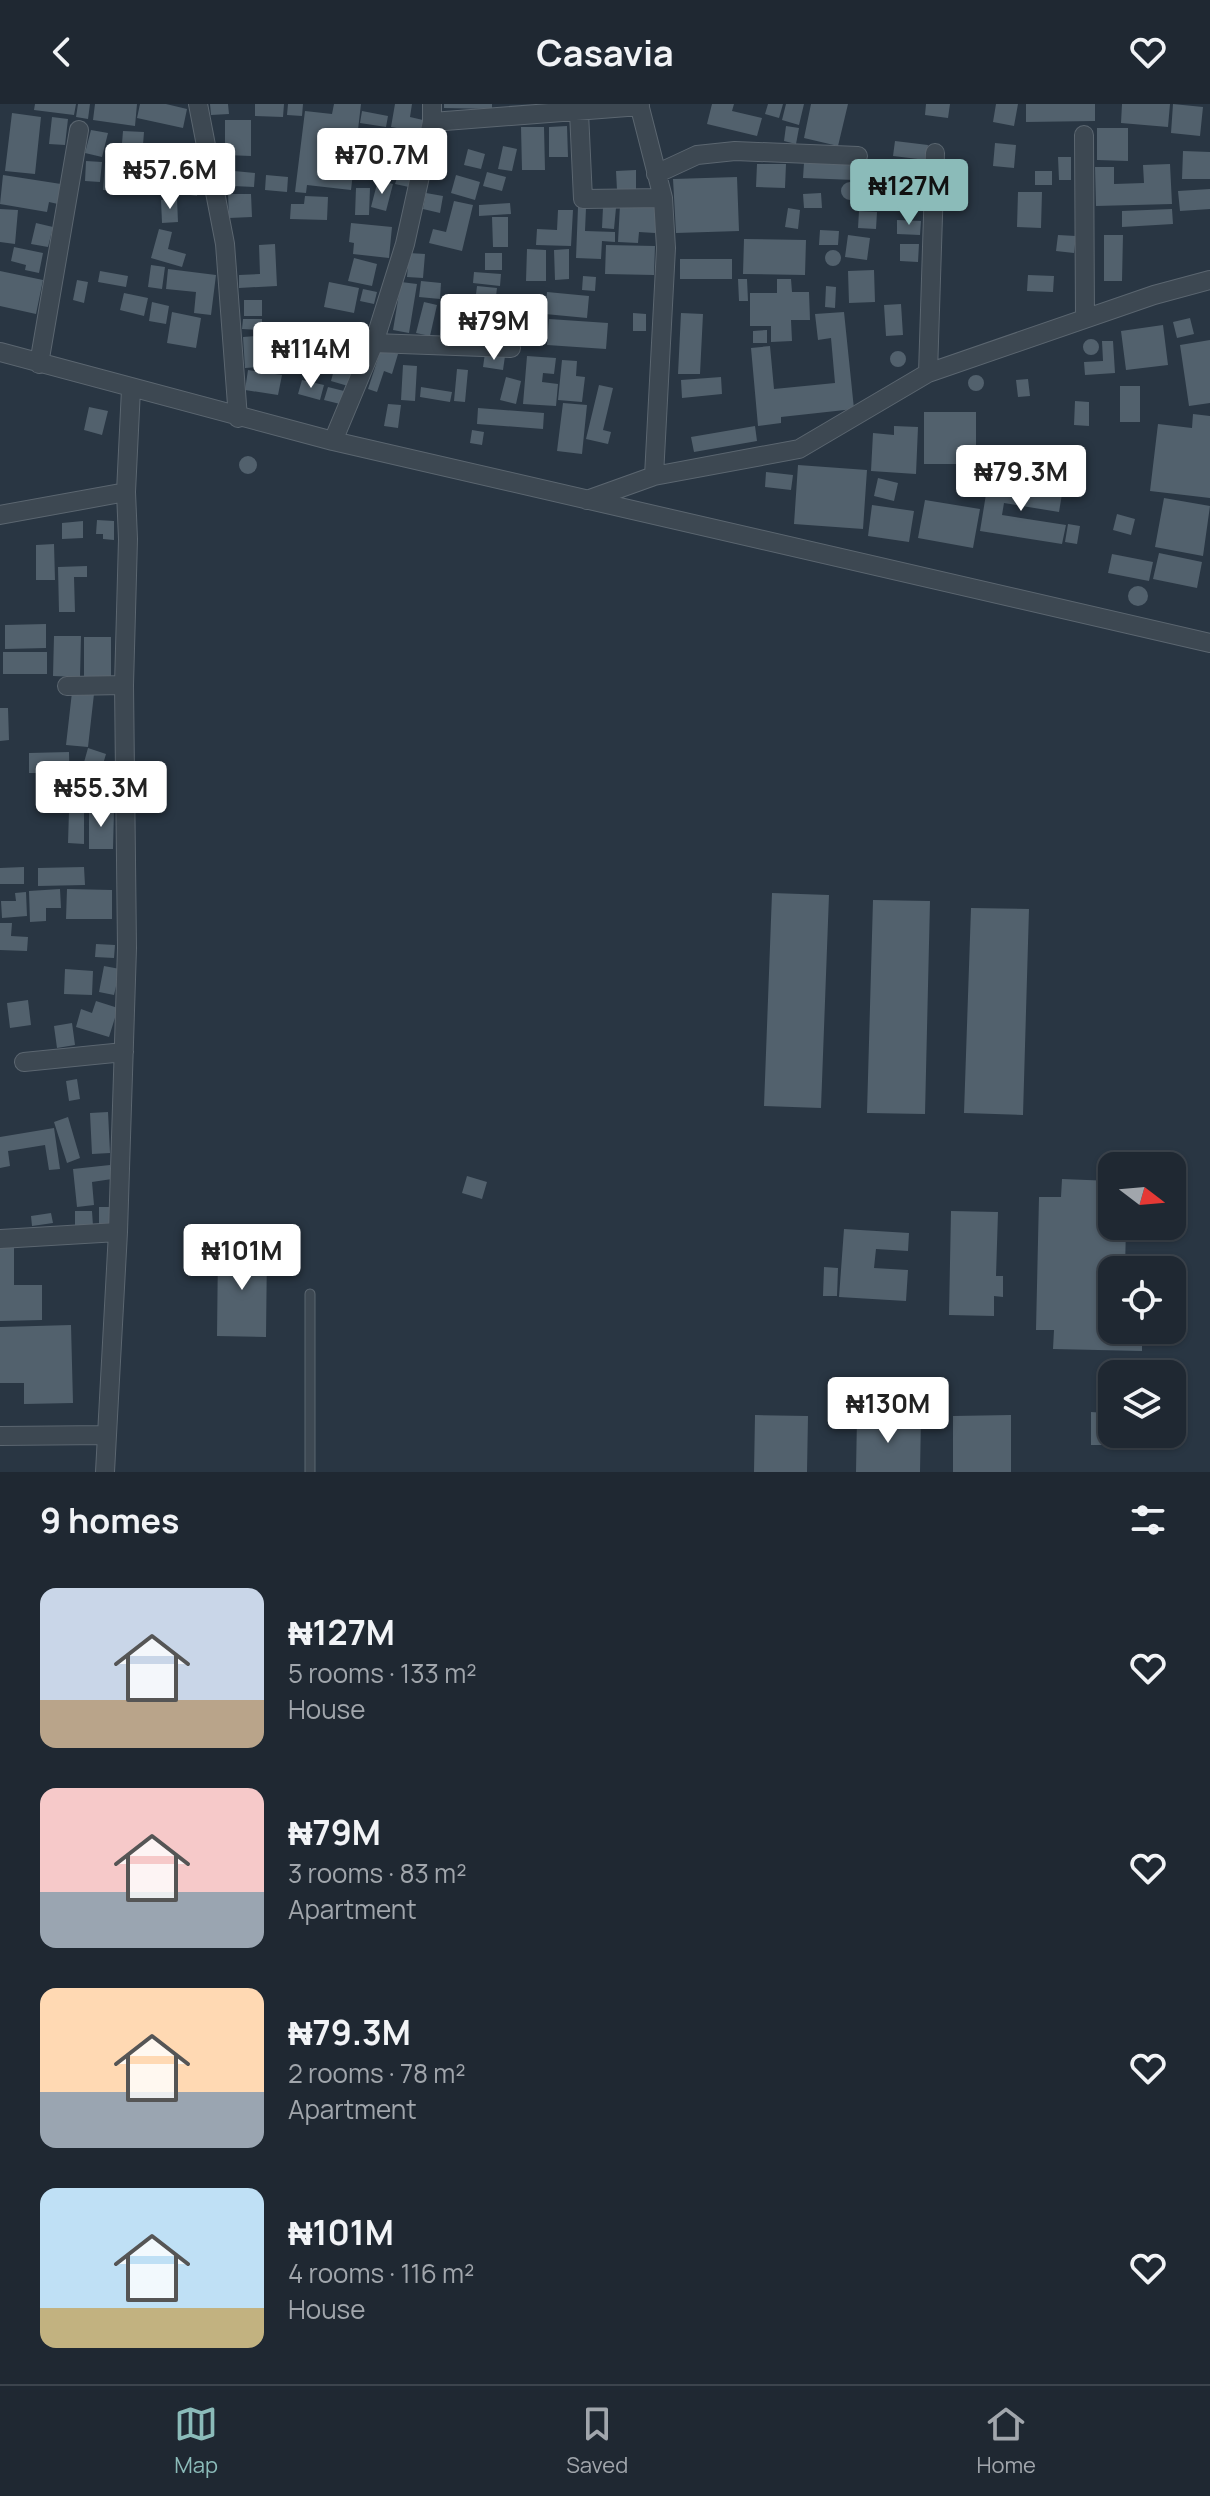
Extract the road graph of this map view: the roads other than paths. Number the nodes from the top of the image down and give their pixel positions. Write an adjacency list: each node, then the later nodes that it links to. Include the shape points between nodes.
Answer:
1 (198, 104): 19 (street, via 225,244)
2 (640, 105): 3 (street); 9 (street)
3 (579, 112): 4 (street); 10 (street, via 583,199)
4 (432, 113): 13 (street, via 405,244)
5 (79, 130): 16 (street)
6 (1084, 135): 12 (street)
7 (935, 153): 17 (street)
8 (858, 156): 9 (street, via 735,151 697,155)
9 (656, 174): 10 (street)
10 (663, 198): 21 (street, via 666,248)
11 (1210, 280): 12 (street)
12 (1085, 318): 17 (street)
13 (374, 343): 14 (street); 20 (street)
14 (511, 348)
15 (0, 352): 16 (street)
16 (39, 364): 18 (street)
17 (928, 373): 21 (street, via 799,449)
18 (131, 389): 19 (street); 22 (street)
19 (238, 418): 20 (street)
20 (333, 441): 23 (street)
21 (654, 476): 23 (street)
22 (126, 492): 24 (street); 27 (street)
23 (587, 501): 26 (street)
24 (0, 515)
25 (1210, 632): 26 (street)
26 (1210, 643)
27 (124, 685): 28 (street); 29 (street)
28 (67, 686)
29 (124, 1052): 30 (street); 31 (street)
30 (24, 1062)
31 (118, 1232): 32 (street); 34 (street)
32 (0, 1239)
33 (310, 1294): 37 (lane)
34 (106, 1435): 35 (street); 36 (street)
35 (0, 1436)
36 (105, 1472)
37 (310, 1472)

